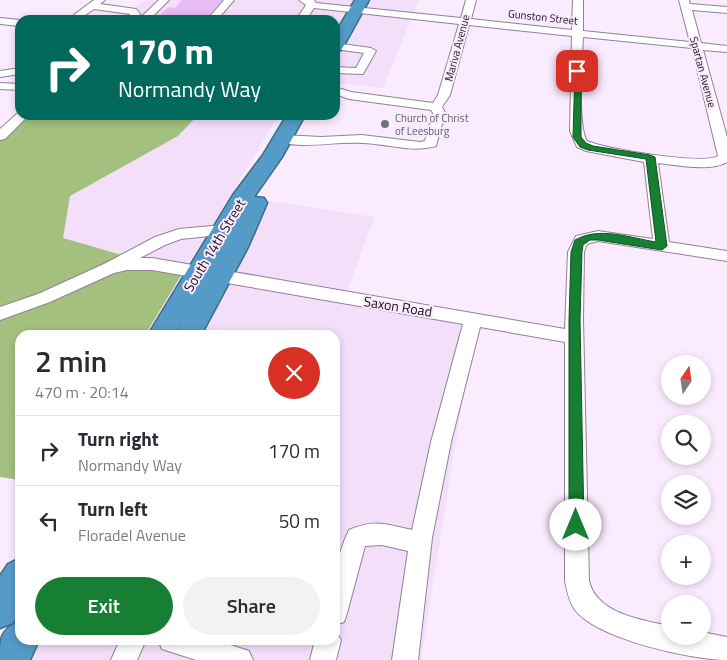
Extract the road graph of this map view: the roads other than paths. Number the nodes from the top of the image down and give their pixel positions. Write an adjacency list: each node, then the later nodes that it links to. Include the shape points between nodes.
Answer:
1 (164, 0): 15 (street)
2 (230, 0): 16 (street)
3 (470, 0): 20 (street, Mariva Avenue)
4 (578, 0): 21 (street)
5 (308, 2): 9 (street, Gunston Street); 17 (street)
6 (97, 3): 13 (street); 14 (street, via 133,11)
7 (684, 3): 11 (street); 23 (street, Spartan Avenue)
8 (397, 4): 10 (street); 12 (street, via 384,7)
9 (359, 5): 12 (street, Gunston Street); 22 (highway)
10 (408, 8)
11 (727, 10)
12 (380, 12): 20 (street, Gunston Street)
13 (79, 15)
14 (134, 15)
15 (148, 15)
16 (216, 15)
17 (303, 15)
18 (0, 21): 19 (street)
19 (15, 22)
20 (465, 22): 21 (street, Gunston Street); 32 (street, Mariva Avenue, via 444,96)
21 (577, 33): 23 (street, Gunston Street); 37 (street, via 577,137 583,145 600,151)
22 (340, 38)
23 (696, 45): 25 (street, Gunston Street); 37 (street, Spartan Avenue, via 725,157 706,163)
24 (340, 48): 26 (street, via 371,51 359,72)
25 (727, 49)
26 (340, 70)
27 (15, 72): 28 (street)
28 (0, 74)
29 (0, 86): 30 (street)
30 (15, 87)
31 (340, 92): 32 (street, via 356,97)
32 (436, 107): 36 (street, via 439,113 431,143 426,146 362,139)
33 (18, 120): 35 (street)
34 (293, 120): 36 (highway, South 14th Street)
35 (0, 136)
36 (277, 148): 38 (highway, South 14th Street); 42 (highway, South 14th Street, via 260,196 236,247)
37 (650, 157): 39 (street)
38 (223, 230): 41 (street, via 178,234); 42 (highway, South 14th Street)
39 (662, 246): 40 (street); 47 (street, via 598,236 581,240 576,252)
40 (727, 256)
41 (110, 268): 42 (street, Saxon Road, via 138,263); 43 (street)
42 (209, 274): 44 (street, Saxon Road); 45 (highway, South 14th Street); 46 (highway, South 14th Street)
43 (0, 314)
44 (473, 318): 47 (street, Saxon Road); 48 (street, via 441,442)
45 (165, 330)
46 (190, 330)
47 (575, 337): 56 (street, via 577,581 580,594 592,609 624,627)
48 (420, 544): 50 (street, via 382,534 357,538); 61 (street)
49 (15, 584): 51 (highway)
50 (340, 594)
51 (0, 610)
52 (17, 645): 57 (highway)
53 (131, 645): 58 (street)
54 (188, 645): 59 (street)
55 (327, 645): 60 (street)
56 (727, 650)
57 (9, 660)
58 (124, 660)
59 (240, 660)
60 (323, 660)
61 (404, 660)

